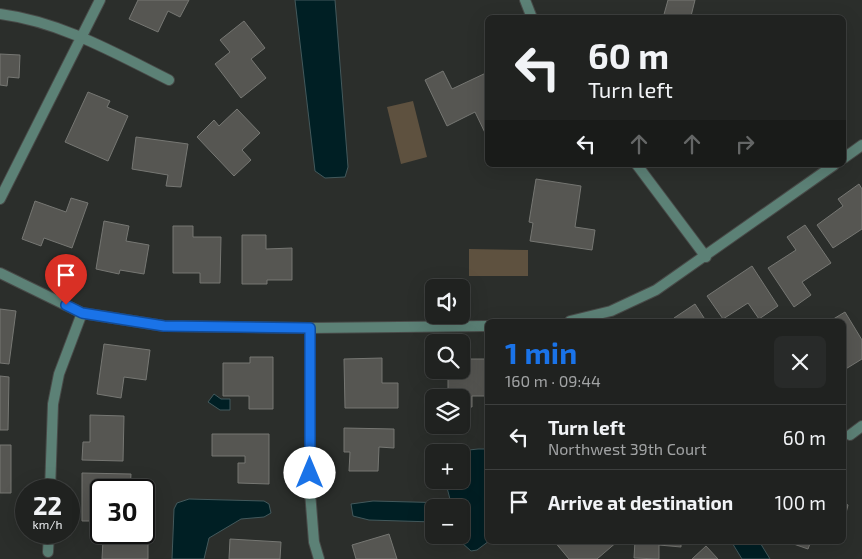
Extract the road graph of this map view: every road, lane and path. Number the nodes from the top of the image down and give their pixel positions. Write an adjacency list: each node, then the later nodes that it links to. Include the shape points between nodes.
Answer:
1 (100, 0): 5 (street)
2 (525, 0): 4 (street)
3 (0, 14): 5 (street, via 25,18)
4 (531, 15)
5 (80, 36): 6 (street); 11 (street)
6 (169, 80)
7 (862, 145): 8 (street)
8 (846, 157)
9 (639, 167): 12 (street)
10 (831, 167): 12 (street)
11 (0, 199)
12 (706, 257): 15 (street, via 638,299 612,311)
13 (0, 273): 14 (street)
14 (82, 313): 17 (street, via 164,326); 20 (street, via 59,374 53,404)
15 (578, 319)
16 (485, 326): 17 (street)
17 (310, 328): 23 (street, via 310,492 314,542)
18 (862, 426): 19 (street)
19 (850, 435)
20 (50, 479)
21 (48, 544): 22 (street)
22 (48, 552)
23 (319, 559)

